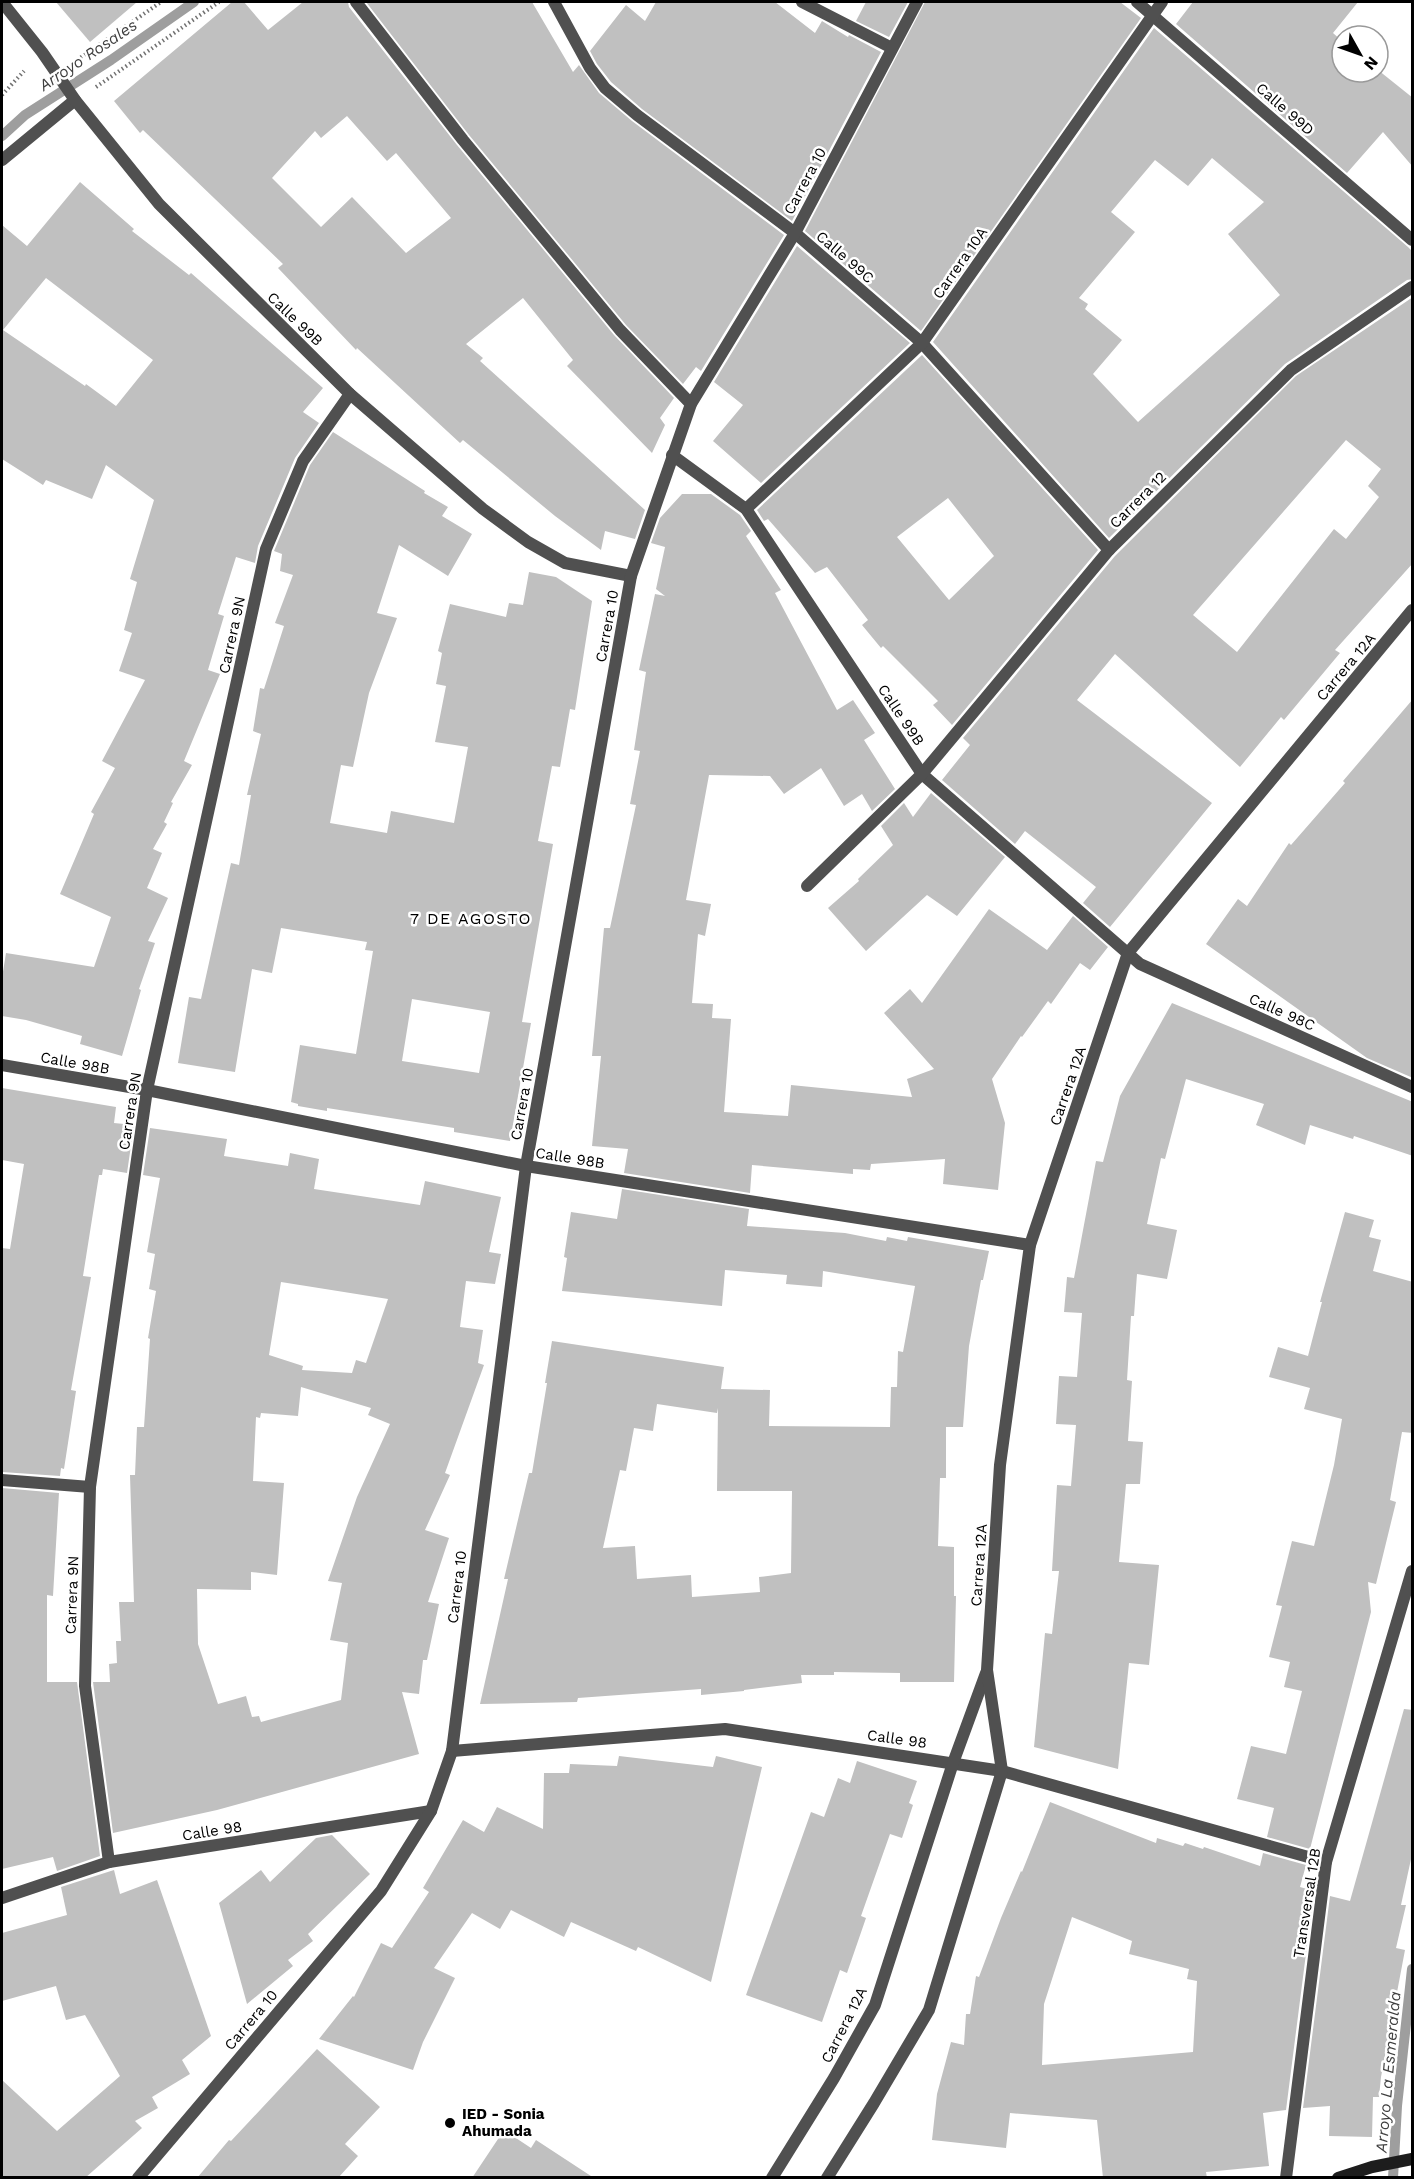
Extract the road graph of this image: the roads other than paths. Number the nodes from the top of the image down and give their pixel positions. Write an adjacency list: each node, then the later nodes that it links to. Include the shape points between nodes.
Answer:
1 (2, 2): 10 (street, Calle 99B)
2 (356, 2): 17 (street, via 463,140 620,330)
3 (554, 2): 12 (street, Calle 99C, via 605,88)
4 (802, 2): 9 (street)
5 (917, 2): 9 (street, Carrera 10)
6 (1137, 2): 8 (street, Calle 99D)
7 (1162, 2): 8 (street, Carrera 10A)
8 (1152, 14): 13 (street, Calle 99D); 15 (street, Carrera 10A)
9 (892, 48): 12 (street, Carrera 10)
10 (75, 100): 11 (street); 16 (street, Calle 99B, via 159,204)
11 (2, 160)
12 (795, 232): 15 (street, Calle 99C); 17 (street, Carrera 10)
13 (1413, 240)
14 (1413, 287): 20 (street, Carrera 12, via 1291,370)
15 (922, 343): 19 (street, Carrera 10A); 20 (street, Calle 99C)
16 (350, 394): 21 (street, Calle 99B, via 483,509 528,542 565,563); 29 (street, Carrera 9N, via 303,461 266,549)
17 (691, 404): 18 (street, Carrera 10)
18 (672, 455): 19 (street, Calle 99B); 21 (street, Carrera 10)
19 (746, 509): 23 (street, Calle 99B)
20 (1109, 550): 23 (street, Carrera 12)
21 (632, 576): 30 (street, Carrera 10)
22 (1413, 610): 25 (street, Carrera 12A)
23 (922, 774): 24 (street, Carrera 12); 25 (street, Calle 99B)
24 (807, 886)
25 (1128, 953): 26 (street, Calle 99B); 31 (street, Carrera 12A)
26 (1140, 964): 28 (street, Calle 98C)
27 (2, 1065): 29 (street, Calle 98B)
28 (1413, 1087)
29 (147, 1090): 30 (street, Calle 98B); 33 (street, Carrera 9N)
30 (526, 1166): 31 (street, Calle 98B); 36 (street, Carrera 10)
31 (1030, 1245): 35 (street, Carrera 12A, via 1000,1465)
32 (2, 1480): 33 (street)
33 (90, 1487): 40 (street, Carrera 9N, via 85,1686)
34 (1413, 1571): 41 (street, Transversal 12B)
35 (987, 1670): 37 (street, Carrera 12A); 38 (street, Carrera 12A)
36 (452, 1751): 37 (street, Calle 98, via 724,1729); 39 (street, Carrera 10)
37 (953, 1762): 38 (street, Calle 98); 46 (street, Carrera 12A, via 875,2005)
38 (1002, 1771): 41 (street, Calle 98); 47 (street, Carrera 12A, via 929,2010)
39 (431, 1811): 40 (street, Calle 98); 45 (street, Carrera 10, via 381,1891)
40 (110, 1862): 42 (street, Calle 98)
41 (1326, 1862): 48 (street, Transversal 12B)
42 (2, 1898)
43 (1413, 2159): 44 (street, via 1372,2167)
44 (1357, 2175): 49 (street)
45 (138, 2178)
46 (772, 2178)
47 (827, 2178)
48 (1286, 2178)
49 (1338, 2178)

